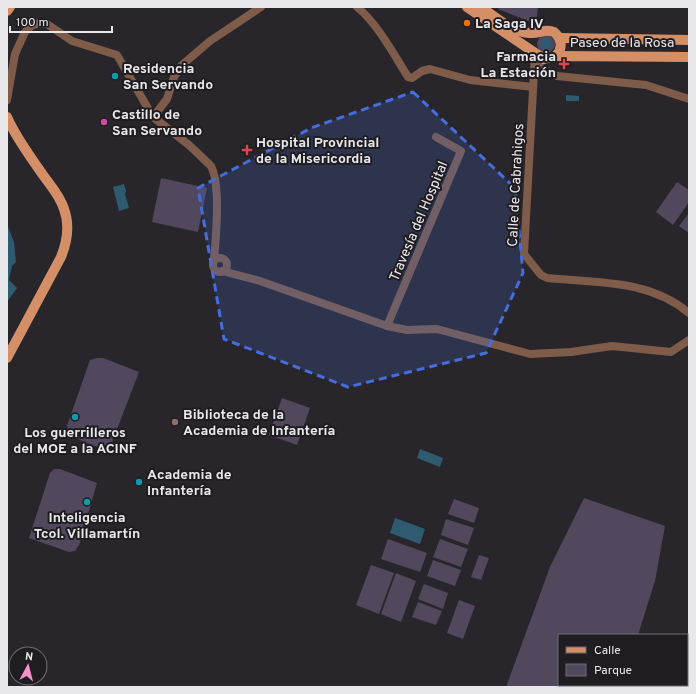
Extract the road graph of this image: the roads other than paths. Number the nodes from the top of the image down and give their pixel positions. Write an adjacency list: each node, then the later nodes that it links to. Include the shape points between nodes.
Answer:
1 (10, 7): 6 (main road)
2 (260, 7): 16 (street, via 210,41 182,65 174,77)
3 (358, 7): 13 (street, via 383,38 408,78 430,69 470,80)
4 (467, 7): 11 (main road)
5 (481, 7): 7 (main road, Paseo de la Rosa, via 513,28 530,34)
6 (7, 12)
7 (538, 33): 8 (main road, Paseo de la Rosa, via 549,30); 11 (main road, via 533,39)
8 (560, 38): 9 (main road, Paseo de la Rosa); 10 (main road, Paseo de la Rosa, via 561,48)
9 (689, 40)
10 (556, 56): 11 (main road, Paseo de la Rosa); 12 (main road, Paseo de la Rosa)
11 (538, 58): 13 (street, Calle de Cabrahigos); 13 (street); 14 (street, via 557,76 646,85)
12 (687, 58)
13 (533, 84): 24 (street, Calle de Cabrahigos, via 524,254 540,275 547,278 647,289 669,298)
14 (689, 99)
15 (7, 100): 17 (street, via 18,48 25,32 39,23 47,24 72,41 116,55)
16 (165, 102): 17 (street); 19 (street)
17 (148, 108): 19 (street)
18 (7, 117): 27 (main road, via 23,147 59,198 64,208 67,232 66,246 61,257)
19 (153, 117): 21 (street, via 211,166 215,176)
20 (436, 138): 25 (street, Travesía del Hospital, via 461,151)
21 (218, 259): 22 (street, via 226,262); 22 (street, via 212,267 217,271)
22 (225, 268): 23 (street); 23 (street, via 236,275)
23 (260, 281): 25 (street)
24 (689, 313)
25 (387, 326): 26 (street, via 407,330 437,330 530,354 612,346 671,352)
26 (689, 340)
27 (7, 358)

